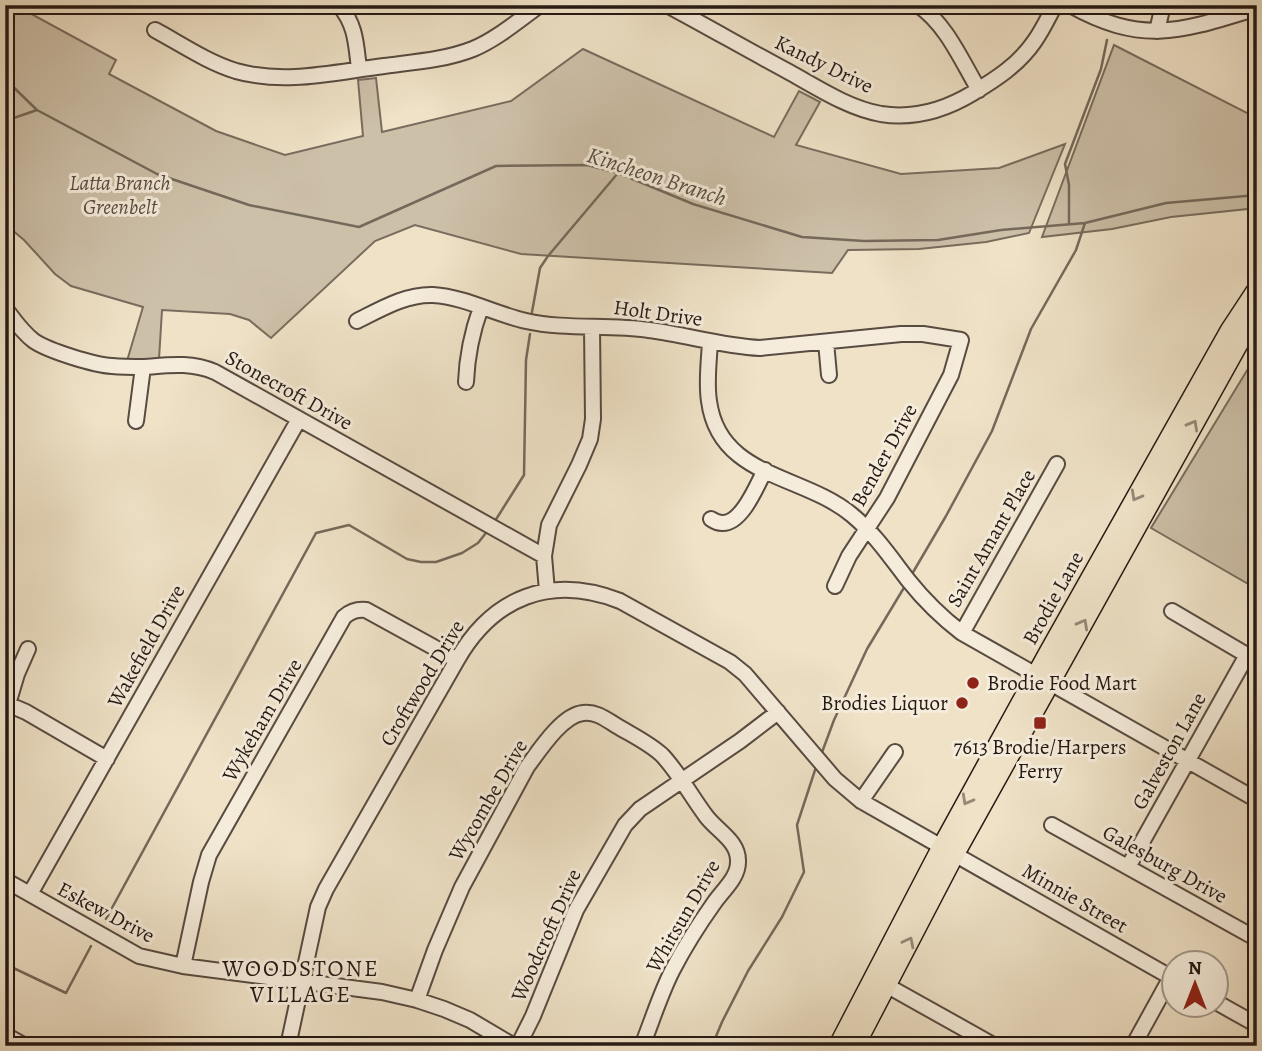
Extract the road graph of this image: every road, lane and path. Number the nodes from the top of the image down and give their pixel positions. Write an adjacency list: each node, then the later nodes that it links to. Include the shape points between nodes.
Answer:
1 (339, 5): 11 (street, via 356,35)
2 (540, 5): 11 (street, via 488,41 460,54)
3 (667, 5): 12 (street, Kandy Drive, via 831,95 868,110 924,113)
4 (918, 5): 12 (street, via 948,36)
5 (1055, 5): 12 (street, Kandy Drive, via 1022,57)
6 (1070, 5): 10 (street, via 1111,24)
7 (1163, 5): 10 (street)
8 (1257, 8): 10 (street, via 1188,28)
9 (155, 30): 11 (street, via 215,63 258,75 288,78)
10 (1157, 31)
11 (359, 69)
12 (979, 90)
13 (1257, 289): 19 (main road, Brodie Lane)
14 (481, 307): 17 (street, Holt Drive, via 432,295 414,297); 18 (street, Holt Drive, via 524,321); 25 (street, via 471,336)
15 (6, 309): 23 (street, Stonecroft Drive, via 24,332 52,350 109,366)
16 (1257, 315): 19 (main road, Brodie Lane)
17 (357, 321)
18 (592, 327): 21 (street, Holt Drive, via 651,330); 32 (street, via 590,439 549,524)
19 (1243, 336): 40 (main road, Brodie Lane)
20 (961, 340): 22 (street, Holt Drive, via 901,334); 31 (street, Bender Drive, via 951,375 887,498)
21 (710, 342): 22 (street, Holt Drive, via 760,348); 29 (street, via 708,397 715,425 732,450)
22 (826, 342): 24 (street)
23 (143, 367): 26 (street, Stonecroft Drive, via 202,366); 27 (street)
24 (829, 375)
25 (466, 382)
26 (299, 419): 32 (street, Stonecroft Drive); 44 (street, Wakefield Drive)
27 (136, 421)
28 (1057, 464): 36 (street, Saint Amant Place)
29 (765, 470): 30 (street, via 741,513 730,522); 31 (street, via 836,503)
30 (710, 519)
31 (866, 528): 33 (street, Bender Drive); 36 (street, via 917,591)
32 (544, 556): 34 (street)
33 (835, 586)
34 (547, 591): 39 (street, Croftwood Drive, via 525,597 490,617); 42 (street, Croftwood Drive, via 587,591 620,601 730,662)
35 (1172, 611): 38 (street)
36 (962, 633): 40 (street)
37 (28, 649): 41 (street)
38 (1252, 658): 45 (street, Galveston Lane)
39 (457, 660): 55 (street, Wykeham Drive, via 366,610 344,617 209,855); 57 (street, Croftwood Drive, via 326,889 312,927)
40 (1042, 679): 45 (street); 50 (main road, Brodie Lane)
41 (7, 704): 44 (street)
42 (778, 712): 46 (street, Woodcroft Drive); 48 (street, Croftwood Drive, via 835,779)
43 (895, 752): 48 (street)
44 (107, 759): 53 (street, Wakefield Drive)
45 (1188, 761): 47 (street); 51 (street, Galveston Lane)
46 (682, 782): 59 (street, Wycombe Drive, via 661,754 596,714 585,712 565,721 527,767 471,868); 66 (street, Woodcroft Drive, via 640,809 625,825 576,910); 67 (street, Whitsun Drive, via 735,847 738,866 672,972)
47 (1257, 800)
48 (861, 801): 50 (street, Croftwood Drive)
49 (1052, 825): 51 (street, Galesburg Drive)
50 (948, 850): 56 (street, Minnie Street); 58 (main road, Brodie Lane)
51 (1128, 867): 54 (street, Galesburg Drive)
52 (5, 880): 53 (street, Eskew Drive)
53 (30, 894): 55 (street, Eskew Drive, via 139,956)
54 (1257, 939)
55 (183, 966): 57 (street, Eskew Drive)
56 (1160, 971)
57 (302, 981): 59 (street, Eskew Drive); 65 (street, Croftwood Drive)
58 (880, 981): 68 (main road, Brodie Lane); 69 (main road, Brodie Lane); 70 (street)
59 (417, 1000): 66 (street, Eskew Drive, via 470,1020)
60 (1160, 1000): 71 (street)
61 (1230, 1010): 62 (street)
62 (1257, 1025)
63 (5, 1035): 64 (street)
64 (25, 1046)
65 (288, 1046)
66 (516, 1046)
67 (642, 1046)
68 (838, 1046)
69 (855, 1046)
70 (995, 1046)
71 (1133, 1046)

